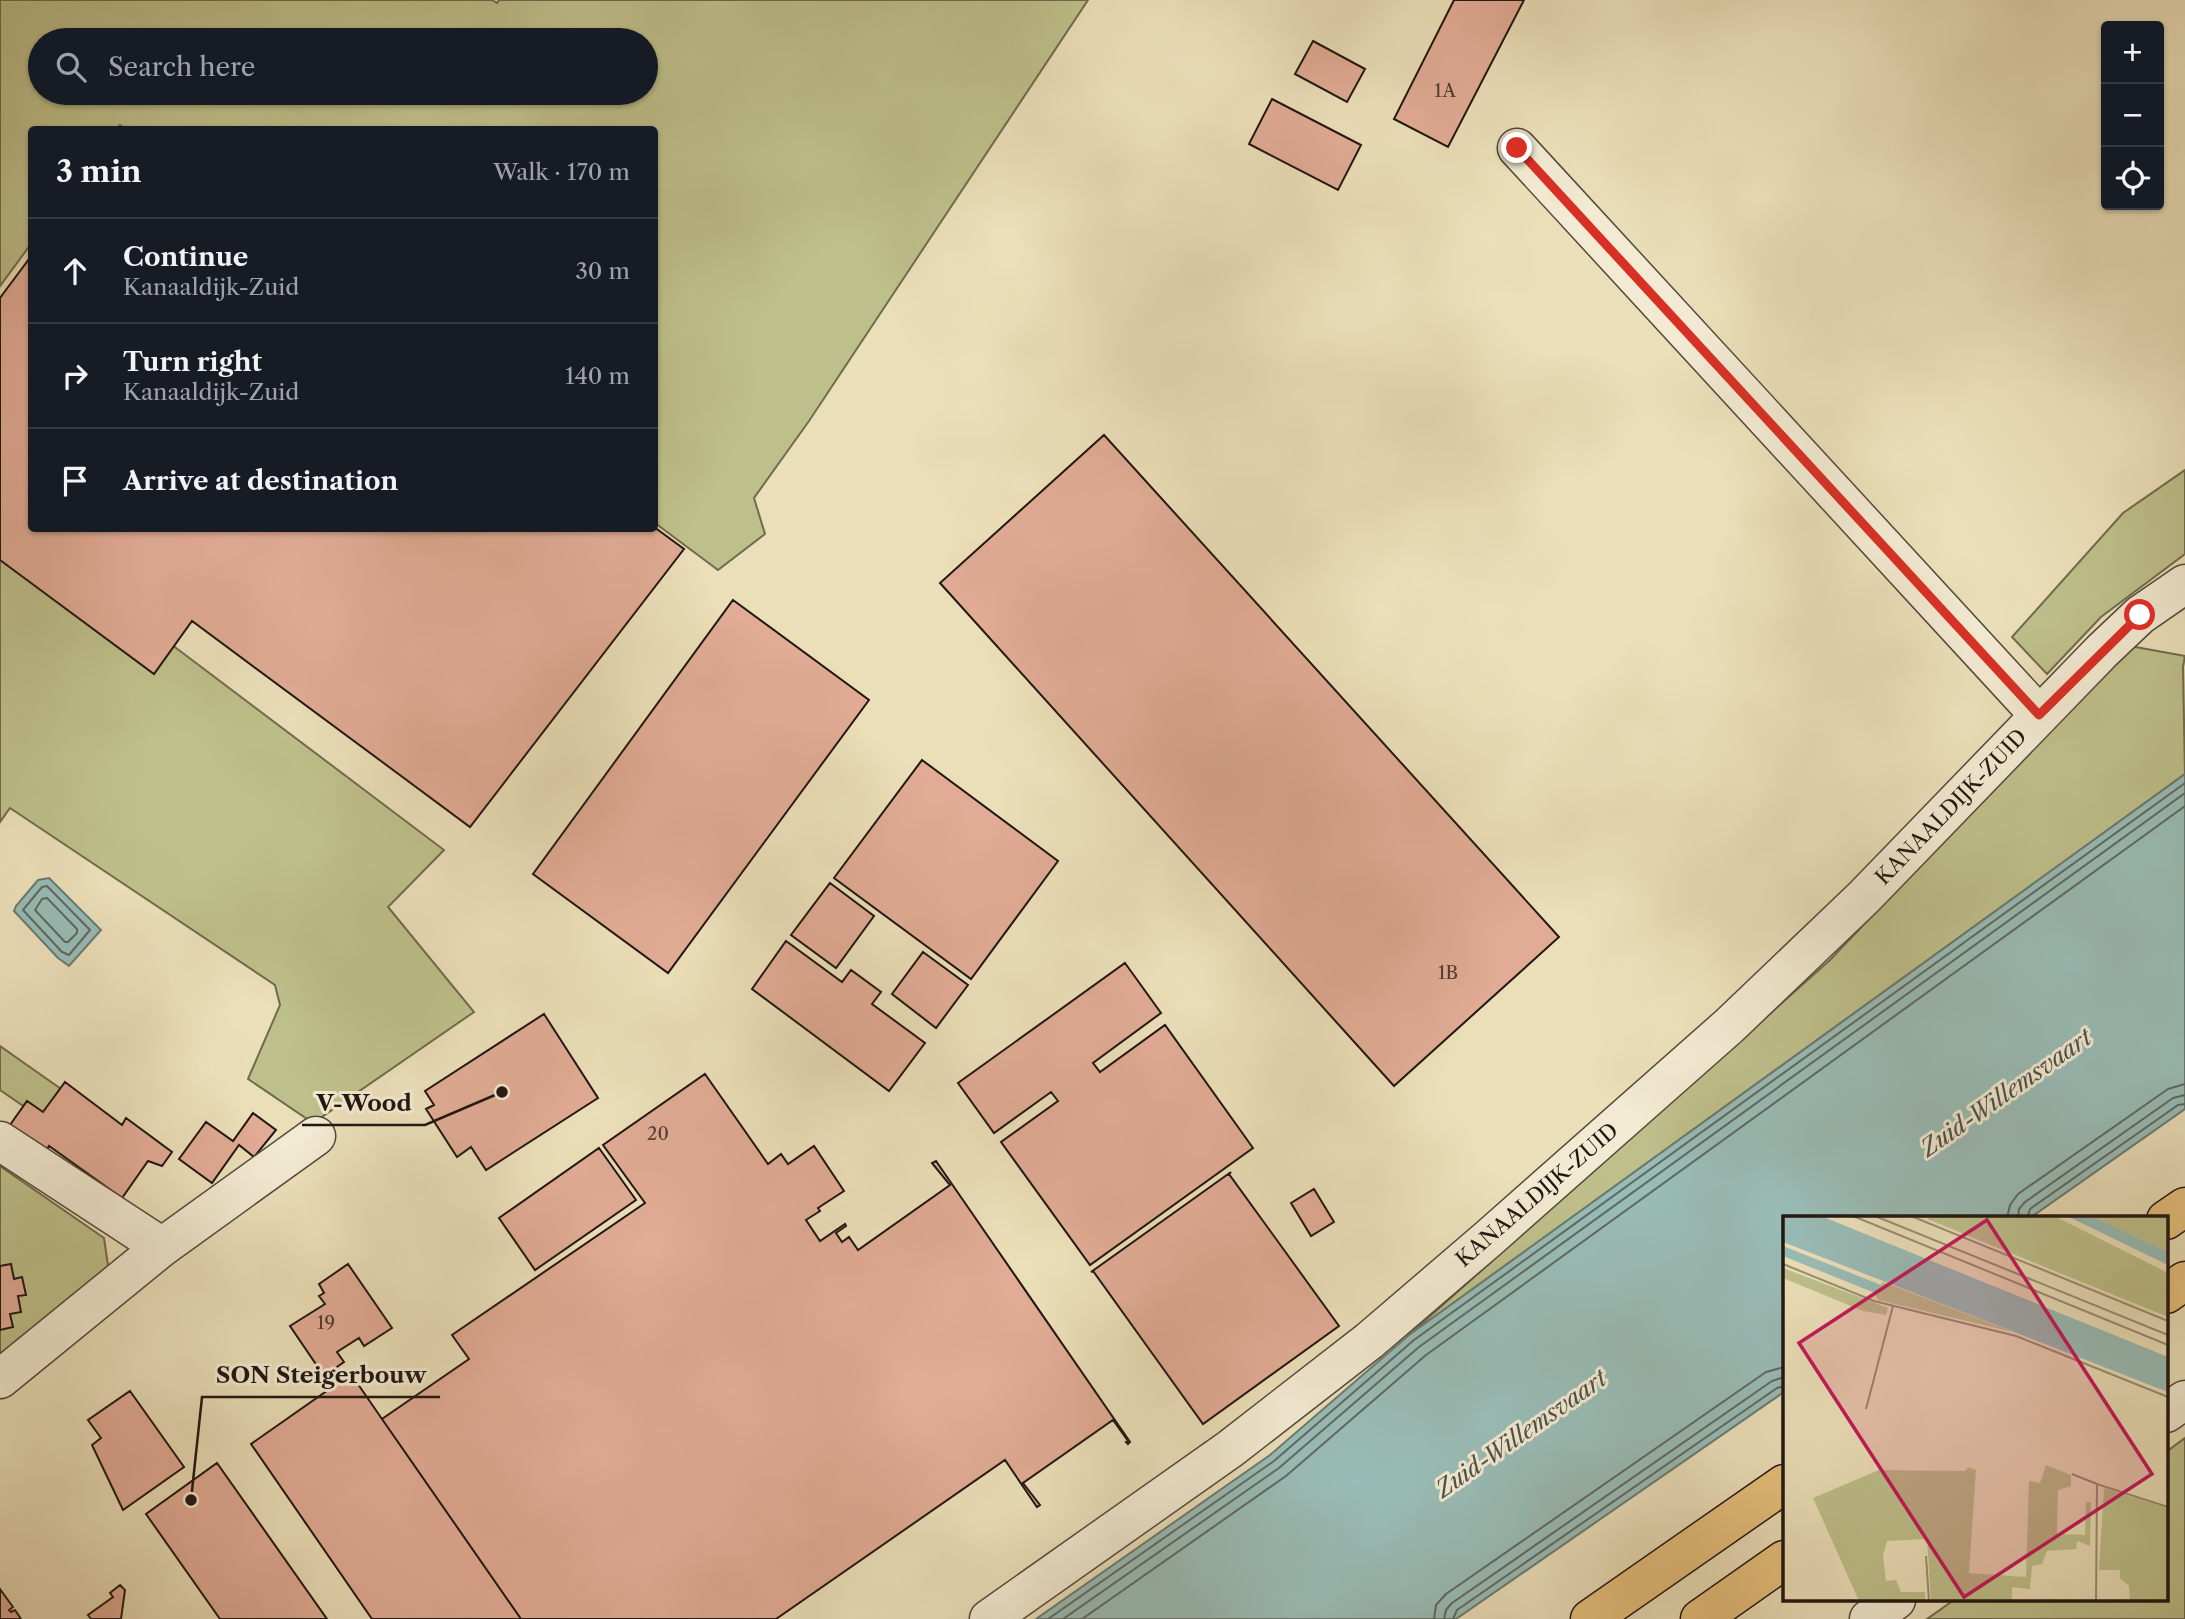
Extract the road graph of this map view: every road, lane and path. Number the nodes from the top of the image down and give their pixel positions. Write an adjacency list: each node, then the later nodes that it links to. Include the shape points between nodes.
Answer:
1 (1517, 148): 3 (street, KANAALDIJK-ZUID)
2 (2185, 584): 3 (street, KANAALDIJK-ZUID, via 2140,615)
3 (2039, 715): 17 (street, KANAALDIJK-ZUID, via 1864,897 1729,1026 1379,1333 1219,1457)
4 (316, 1136): 8 (street)
5 (0, 1141): 8 (street)
6 (2185, 1207): 7 (highway)
7 (2168, 1219)
8 (162, 1247): 11 (street)
9 (2185, 1281): 10 (highway)
10 (2168, 1293)
11 (0, 1379)
12 (2185, 1400): 13 (street)
13 (2168, 1412)
14 (1783, 1486): 18 (highway)
15 (1783, 1561): 19 (highway)
16 (1893, 1602): 20 (street)
17 (989, 1619)
18 (1590, 1619)
19 (1700, 1619)
20 (1869, 1619)

